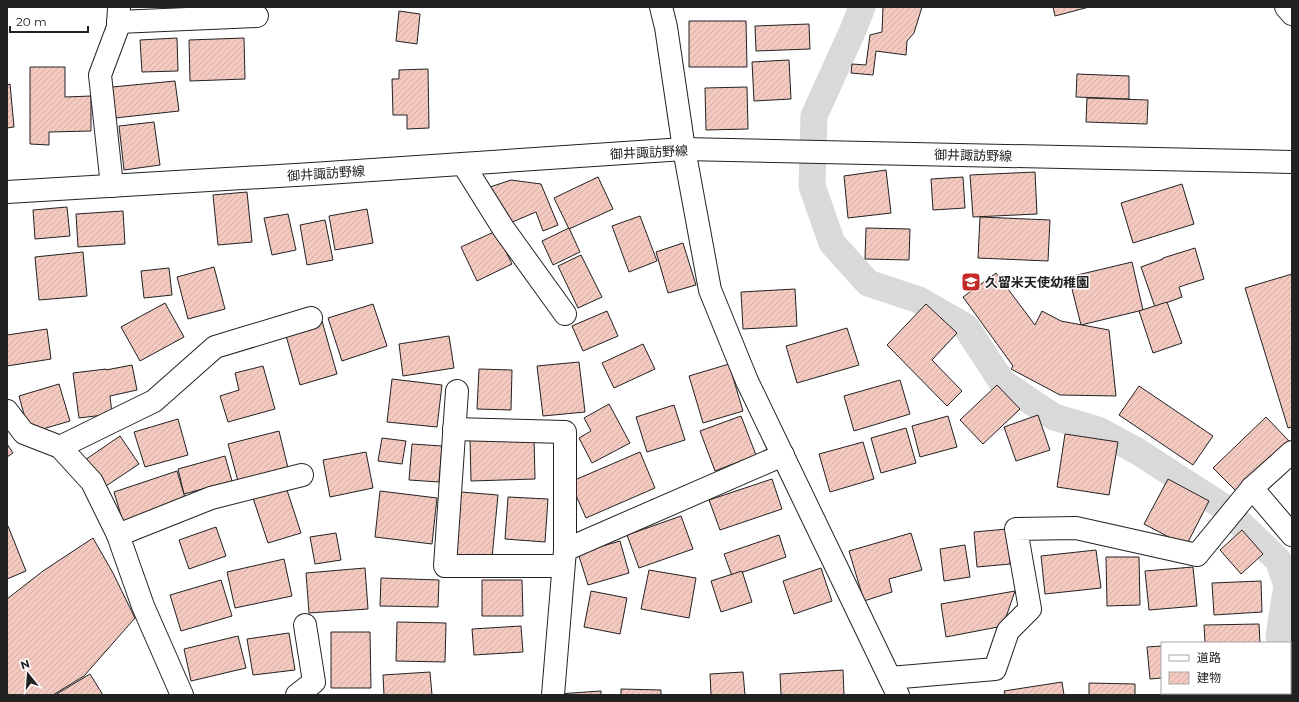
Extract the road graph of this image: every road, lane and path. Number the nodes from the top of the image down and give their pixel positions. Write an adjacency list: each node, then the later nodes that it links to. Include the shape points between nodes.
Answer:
1 (661, 7): 6 (street)
2 (1286, 7): 3 (street)
3 (1292, 14)
4 (119, 15): 5 (street); 9 (street, via 118,27 100,75)
5 (258, 16)
6 (684, 149): 7 (street, 御井諏訪野線); 8 (street, 御井諏訪野線); 18 (street, via 710,290 747,381)
7 (1292, 162)
8 (463, 164): 9 (street, 御井諏訪野線); 11 (street, via 503,228)
9 (112, 186): 10 (street, 御井諏訪野線)
10 (7, 192)
11 (565, 314)
12 (311, 318): 16 (street, via 215,347 154,401)
13 (457, 391): 15 (street)
14 (7, 411): 16 (street, via 24,433)
15 (454, 429): 23 (street, via 564,432); 23 (street, via 445,566)
16 (60, 447): 21 (street, via 92,482)
17 (1292, 452): 20 (street)
18 (783, 455): 23 (street); 25 (street)
19 (302, 475): 21 (street, via 211,498)
20 (1252, 488): 22 (street); 25 (street, via 1197,555 1076,528 1016,530 1030,609 1008,631 995,669)
21 (118, 535): 26 (street, via 143,606)
22 (1292, 535)
23 (564, 558): 28 (street)
24 (305, 625): 27 (street, via 314,682)
25 (894, 687)
26 (182, 695)
27 (297, 695)
28 (553, 695)

